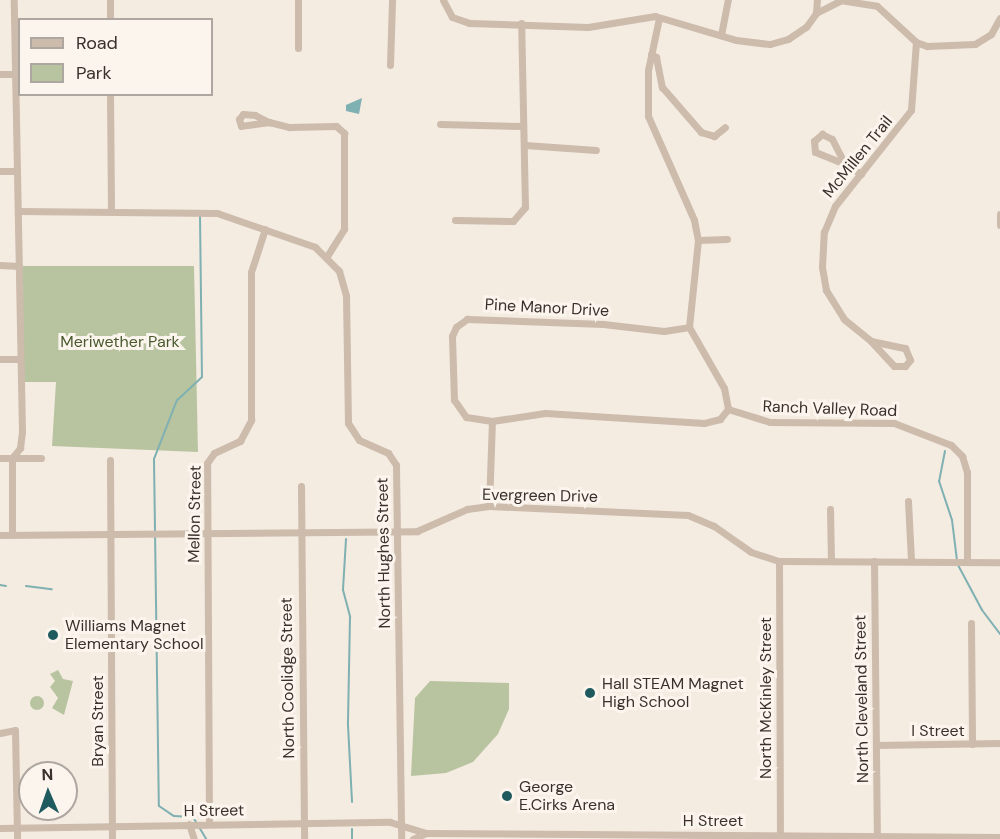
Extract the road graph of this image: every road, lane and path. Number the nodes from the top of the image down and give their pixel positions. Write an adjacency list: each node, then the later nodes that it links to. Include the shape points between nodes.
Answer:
1 (14, 0): 20 (street)
2 (110, 0): 10 (street)
3 (298, 0): 16 (street)
4 (392, 0): 18 (street)
5 (443, 0): 13 (street, via 448,13 462,21)
6 (728, 0): 14 (street)
7 (817, 0): 9 (street)
8 (840, 0): 9 (street); 15 (street, via 877,6)
9 (816, 13): 14 (street, via 802,31 775,43 751,43)
10 (110, 18)
11 (659, 18): 13 (street, via 588,27); 14 (street); 17 (street)
12 (1000, 18): 15 (street, via 990,34 968,46 927,46)
13 (520, 23): 24 (street)
14 (721, 35)
15 (916, 42): 31 (street, McMillen Trail, via 911,110)
16 (298, 48)
17 (651, 54): 25 (street, via 656,57 662,87 701,132 714,136); 39 (street, via 646,87 650,123 689,203)
18 (390, 65)
19 (0, 74): 20 (street)
20 (14, 74): 30 (street)
21 (110, 96): 33 (street)
22 (269, 122): 40 (street, via 336,126 344,133 344,229)
23 (440, 124): 24 (street)
24 (522, 126): 26 (street)
25 (725, 127)
26 (525, 145): 27 (street); 35 (street, via 526,201 519,217 505,222)
27 (596, 150)
28 (845, 164): 28 (street, via 818,155 813,149 815,138 829,136); 31 (street)
29 (0, 171): 30 (street)
30 (16, 171): 32 (street)
31 (861, 174): 44 (street, McMillen Trail, via 829,218 822,243 824,285 844,319)
32 (18, 211): 33 (street); 42 (street)
33 (111, 211): 37 (street, via 208,211)
34 (1000, 214): 36 (street)
35 (455, 220)
36 (1000, 225)
37 (264, 229): 40 (street); 59 (street, Mellon Street, via 251,272 251,420 240,441 212,455 207,463)
38 (727, 239): 39 (street)
39 (698, 240): 43 (street)
40 (327, 256): 58 (street, North Hughes Street, via 344,285 348,423 359,440 384,450 396,462)
41 (0, 266): 42 (street)
42 (19, 266): 46 (street)
43 (689, 327): 47 (street, via 724,388); 48 (street, Pine Manor Drive, via 664,331 603,324 464,320 452,336 454,400 466,417)
44 (871, 341): 44 (street, via 894,366 905,366 910,360 905,348)
45 (0, 359): 46 (street)
46 (21, 359): 50 (street, via 21,442)
47 (728, 409): 48 (street, Pine Manor Drive, via 720,419 704,423 545,413); 67 (street, Ranch Valley Road, via 770,422 894,423 951,445 962,456 967,472)
48 (492, 421): 55 (street)
49 (0, 458): 50 (street)
50 (12, 458): 51 (street); 60 (street)
51 (41, 458)
52 (110, 460): 61 (street, Bryan Street)
53 (301, 486): 57 (street, North Coolidge Street)
54 (908, 501): 66 (street)
55 (489, 506): 58 (street, Evergreen Drive, via 467,509 422,530); 63 (street, Evergreen Drive, via 688,515 714,526 751,552)
56 (830, 508): 64 (street)
57 (300, 531): 58 (street, Evergreen Drive); 59 (street, Evergreen Drive); 74 (street, North Coolidge Street)
58 (397, 531): 77 (street, North Hughes Street)
59 (207, 532): 61 (street, Evergreen Drive); 76 (street, Mellon Street)
60 (12, 534): 61 (street, Evergreen Drive); 62 (street, Evergreen Drive)
61 (111, 534): 78 (street, Bryan Street)
62 (0, 535)
63 (779, 561): 64 (street, Evergreen Drive); 82 (street, North McKinley Street)
64 (831, 561): 65 (street, Evergreen Drive)
65 (874, 561): 66 (street, Evergreen Drive); 73 (street, North Cleveland Street)
66 (911, 561): 67 (street, Evergreen Drive)
67 (960, 562): 68 (street, Evergreen Drive)
68 (1000, 562)
69 (971, 623): 72 (street)
70 (0, 733): 79 (street, via 15,730)
71 (1000, 743): 72 (street, I Street)
72 (972, 744): 73 (street, I Street)
73 (876, 745): 85 (street, North Cleveland Street)
74 (304, 823): 76 (street, H Street); 77 (street, H Street); 93 (street, North Coolidge Street)
75 (191, 824): 76 (street, H Street); 78 (street, H Street); 92 (street)
76 (207, 824)
77 (401, 824): 81 (street, H Street); 94 (street, North Hughes Street)
78 (112, 825): 79 (street, H Street); 91 (street, Bryan Street)
79 (17, 826): 80 (street, H Street); 90 (street)
80 (0, 828)
81 (426, 833): 83 (street, H Street); 95 (street, H Street)
82 (780, 835): 84 (street, H Street); 87 (street, H Street)
83 (496, 836): 84 (street, H Street)
84 (636, 836)
85 (877, 836): 87 (street, H Street); 88 (street, H Street)
86 (1000, 837): 89 (street, H Street)
87 (825, 838)
88 (908, 838): 89 (street, H Street)
89 (991, 838)
90 (17, 839)
91 (112, 839)
92 (194, 839)
93 (304, 839)
94 (401, 839)
95 (412, 839)

